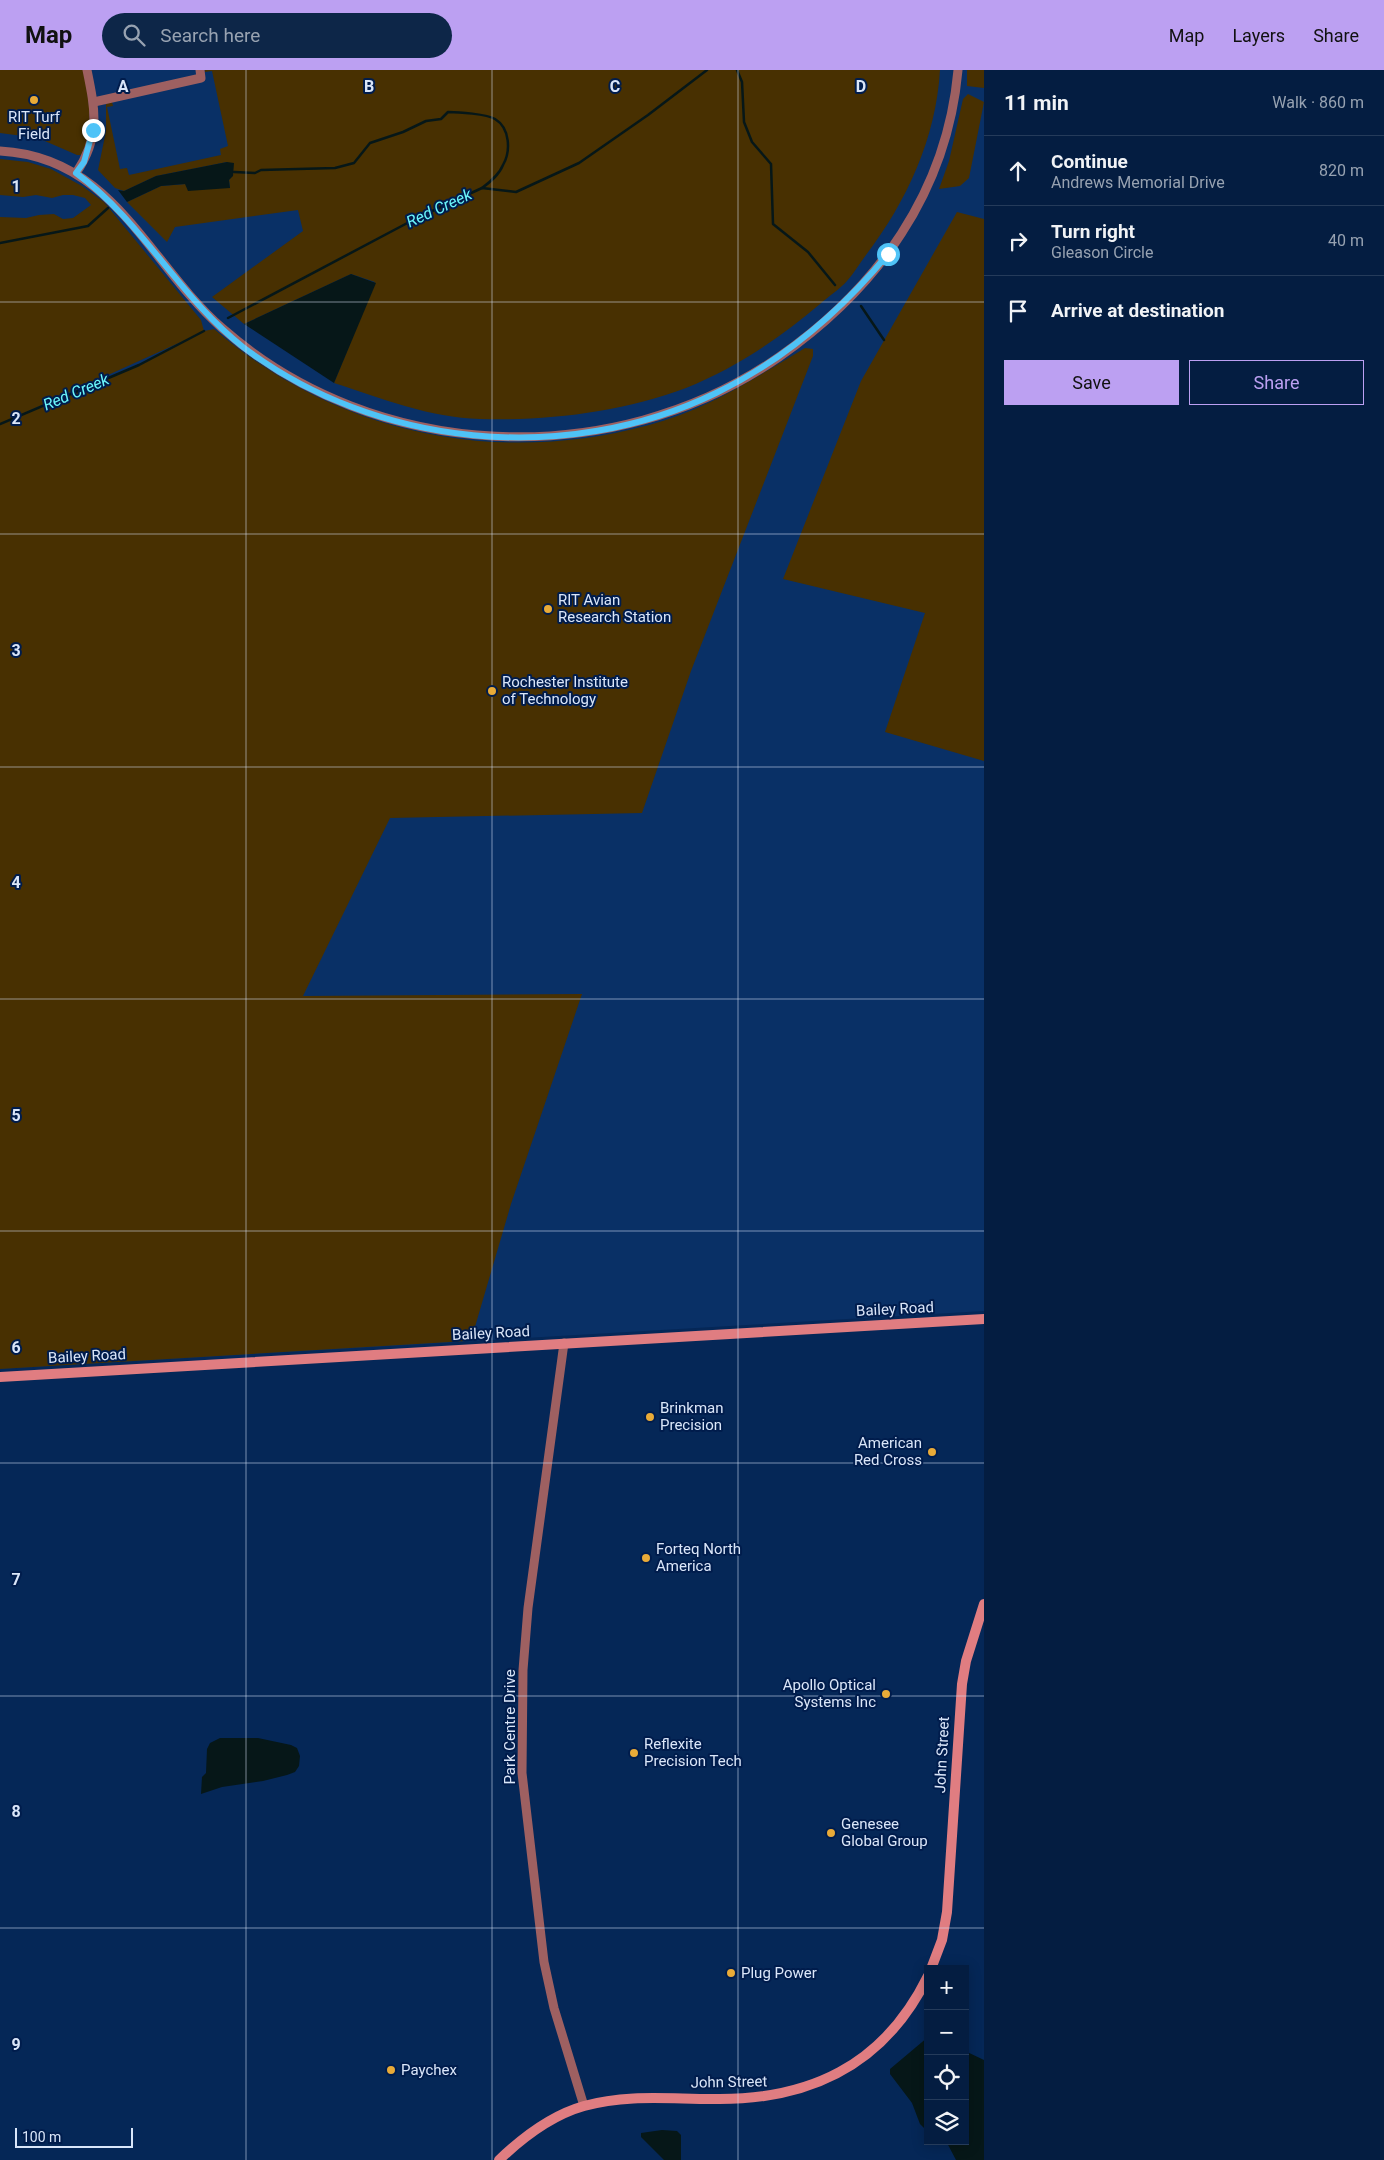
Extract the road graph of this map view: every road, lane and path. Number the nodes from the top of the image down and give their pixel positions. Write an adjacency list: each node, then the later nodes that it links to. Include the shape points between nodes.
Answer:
1 (87, 70): 4 (street)
2 (958, 70): 6 (street, via 946,139 925,195 888,254 858,289 809,335 770,363 716,394 633,423 554,437 489,437 422,428 366,412 309,388 262,360 221,328 190,297 112,203)
3 (201, 74): 4 (street)
4 (94, 102): 6 (street, via 90,146)
5 (0, 151): 6 (street, via 29,154)
6 (76, 173)
7 (984, 1319): 8 (street, Bailey Road)
8 (564, 1343): 9 (street, Bailey Road); 13 (street, Park Centre Drive, via 528,1608 523,1670 522,1773 544,1962 554,2008)
9 (0, 1377)
10 (984, 1604): 11 (street, John Street, via 963,1676 947,1912 942,1940)
11 (933, 1965)
12 (924, 1984): 13 (street, John Street, via 900,2020 878,2044 835,2076 815,2085 752,2099 631,2097)
13 (584, 2106): 14 (street, John Street, via 544,2124)
14 (499, 2160)

